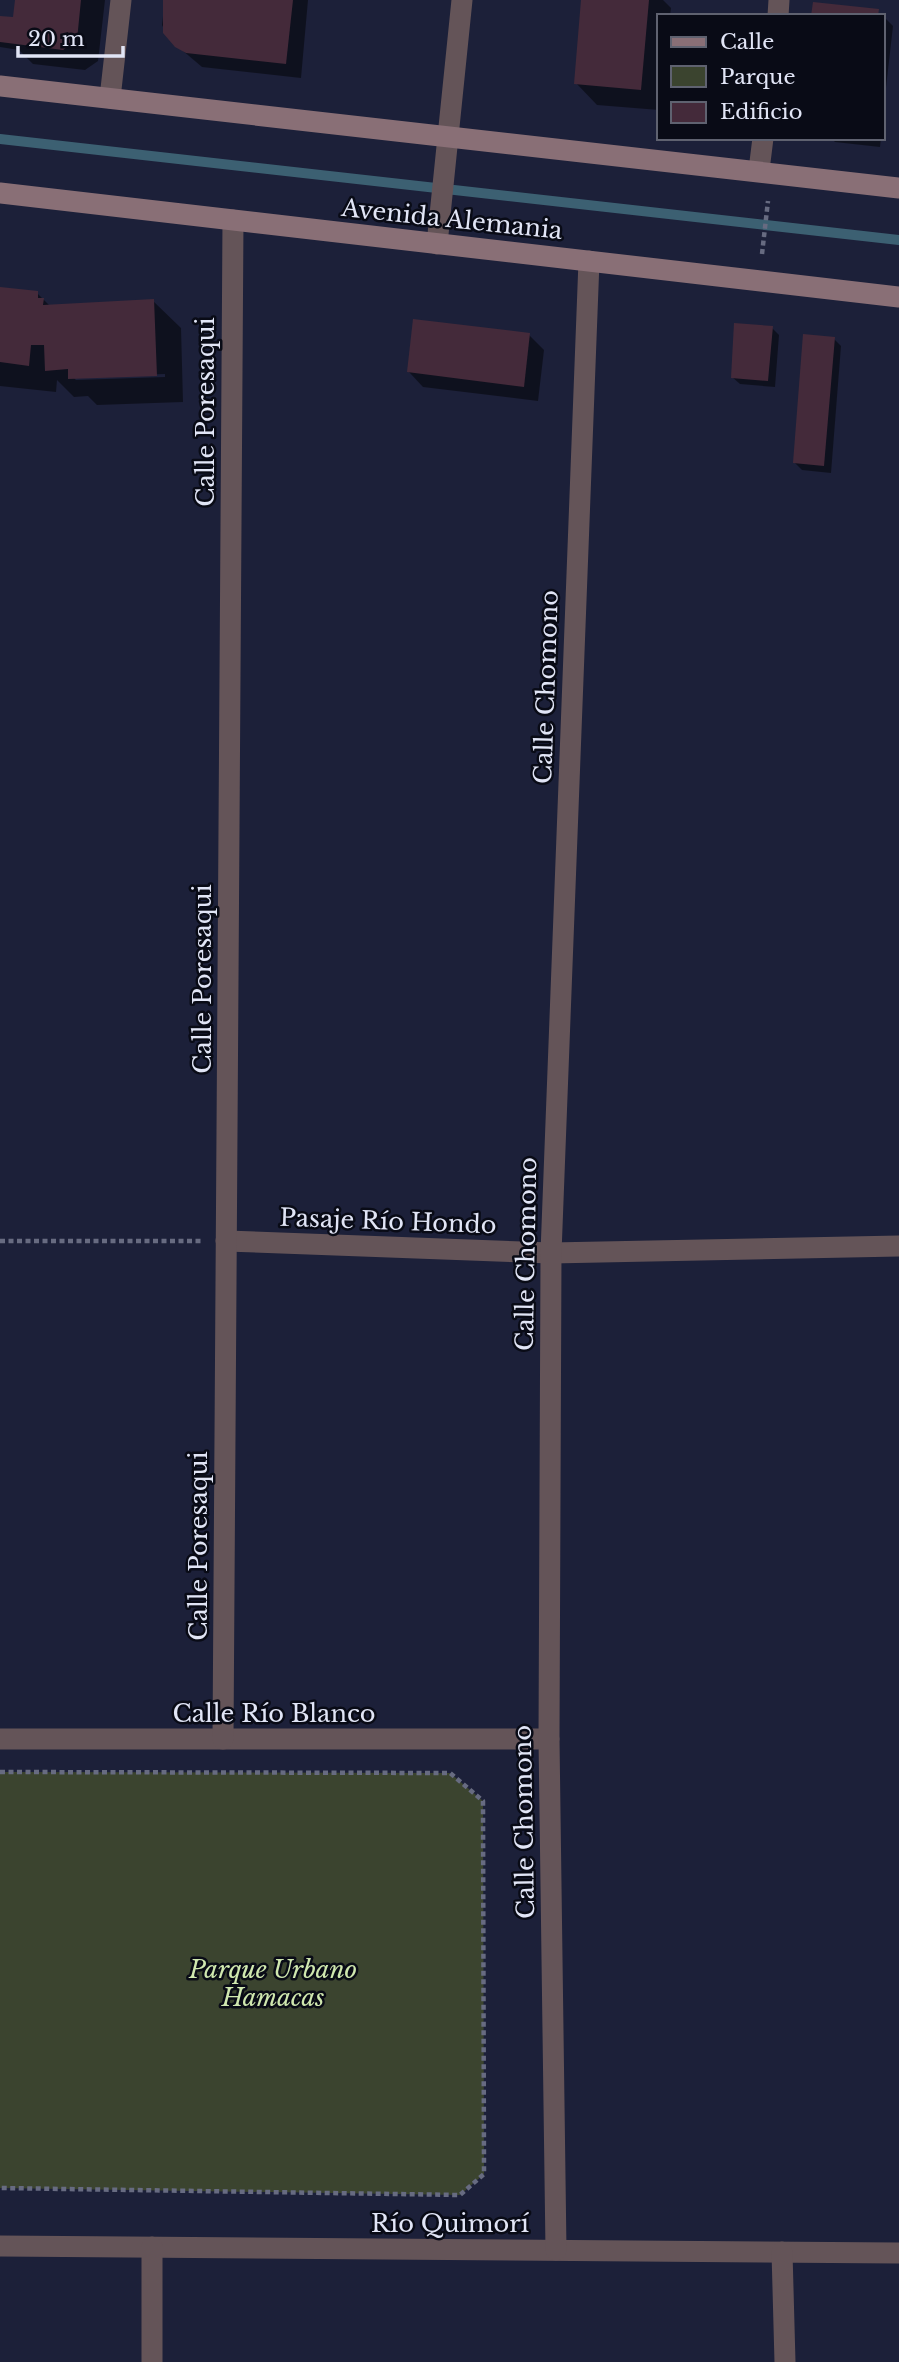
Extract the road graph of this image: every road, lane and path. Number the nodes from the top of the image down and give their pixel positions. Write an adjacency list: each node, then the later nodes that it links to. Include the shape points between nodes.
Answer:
1 (121, 0): 4 (street)
2 (462, 0): 5 (street)
3 (0, 86): 4 (main road)
4 (110, 98): 5 (main road)
5 (449, 135): 7 (main road); 13 (street)
6 (763, 140): 7 (street)
7 (759, 170): 8 (main road)
8 (899, 188)
9 (0, 193): 11 (main road, Avenida Alemania)
10 (768, 201): 12 (path)
11 (233, 220): 13 (main road, Avenida Alemania); 17 (street, Calle Poresaqui)
12 (764, 239)
13 (437, 244): 14 (main road, Avenida Alemania)
14 (589, 261): 15 (main road, Avenida Alemania); 19 (street, Calle Chomono)
15 (899, 297)
16 (0, 1241): 17 (path)
17 (226, 1241): 19 (street, Pasaje Río Hondo); 21 (street, Calle Poresaqui)
18 (899, 1246): 19 (street, Pasaje Río Hondo)
19 (551, 1254): 22 (street, Calle Chomono)
20 (0, 1739): 21 (street, Calle Río Blanco)
21 (223, 1739): 22 (street, Calle Río Blanco)
22 (549, 1739): 27 (street, Calle Chomono)
23 (0, 1772): 24 (path, via 450,1773 483,1801 485,2174 460,2195)
24 (0, 2188)
25 (0, 2246): 26 (street, Río Quimorí)
26 (152, 2247): 27 (street, Río Quimorí); 30 (street)
27 (556, 2250): 28 (street, Río Quimorí)
28 (782, 2252): 29 (street, Río Quimorí); 31 (street)
29 (899, 2253)
30 (152, 2362)
31 (785, 2362)

